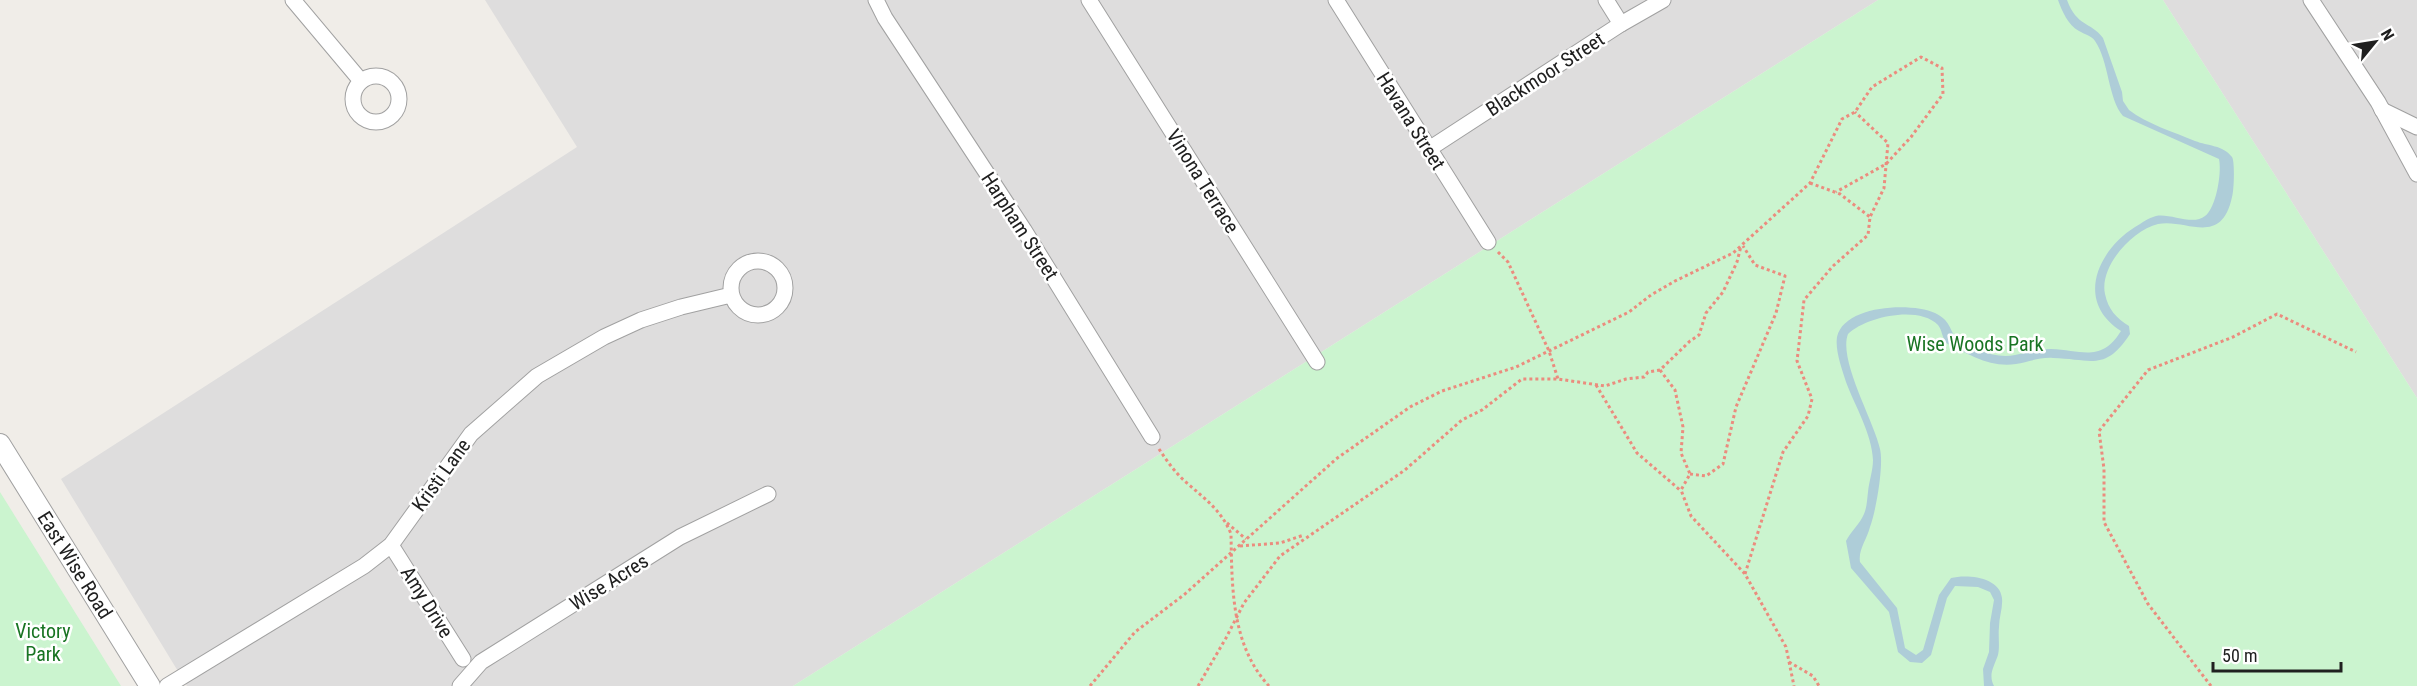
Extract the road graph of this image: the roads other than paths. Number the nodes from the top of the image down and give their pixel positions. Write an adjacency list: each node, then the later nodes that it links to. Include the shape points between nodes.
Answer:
1 (293, 0): 9 (street)
2 (876, 0): 17 (street, Harpham Street)
3 (1089, 0): 16 (street, Vinona Terrace)
4 (1336, 0): 12 (street, Havana Street)
5 (1606, 0): 8 (street)
6 (1663, 0): 8 (street, Blackmoor Street)
7 (2311, 0): 10 (street)
8 (1621, 24): 12 (street, Blackmoor Street)
9 (361, 81)
10 (2382, 110): 11 (street); 13 (street)
11 (2417, 127)
12 (1429, 149): 14 (street, Havana Street)
13 (2417, 174)
14 (1488, 242)
15 (731, 295): 20 (street, Kristi Lane, via 641,320 603,337 537,376 471,434)
16 (1317, 362)
17 (1152, 437)
18 (0, 444): 22 (street, East Wise Road)
19 (768, 494): 24 (street, Wise Acres, via 670,544 481,662)
20 (391, 545): 21 (street, Amy Drive); 23 (street, Kristi Lane, via 364,566)
21 (463, 659)
22 (150, 686)
23 (167, 686)
24 (460, 686)

